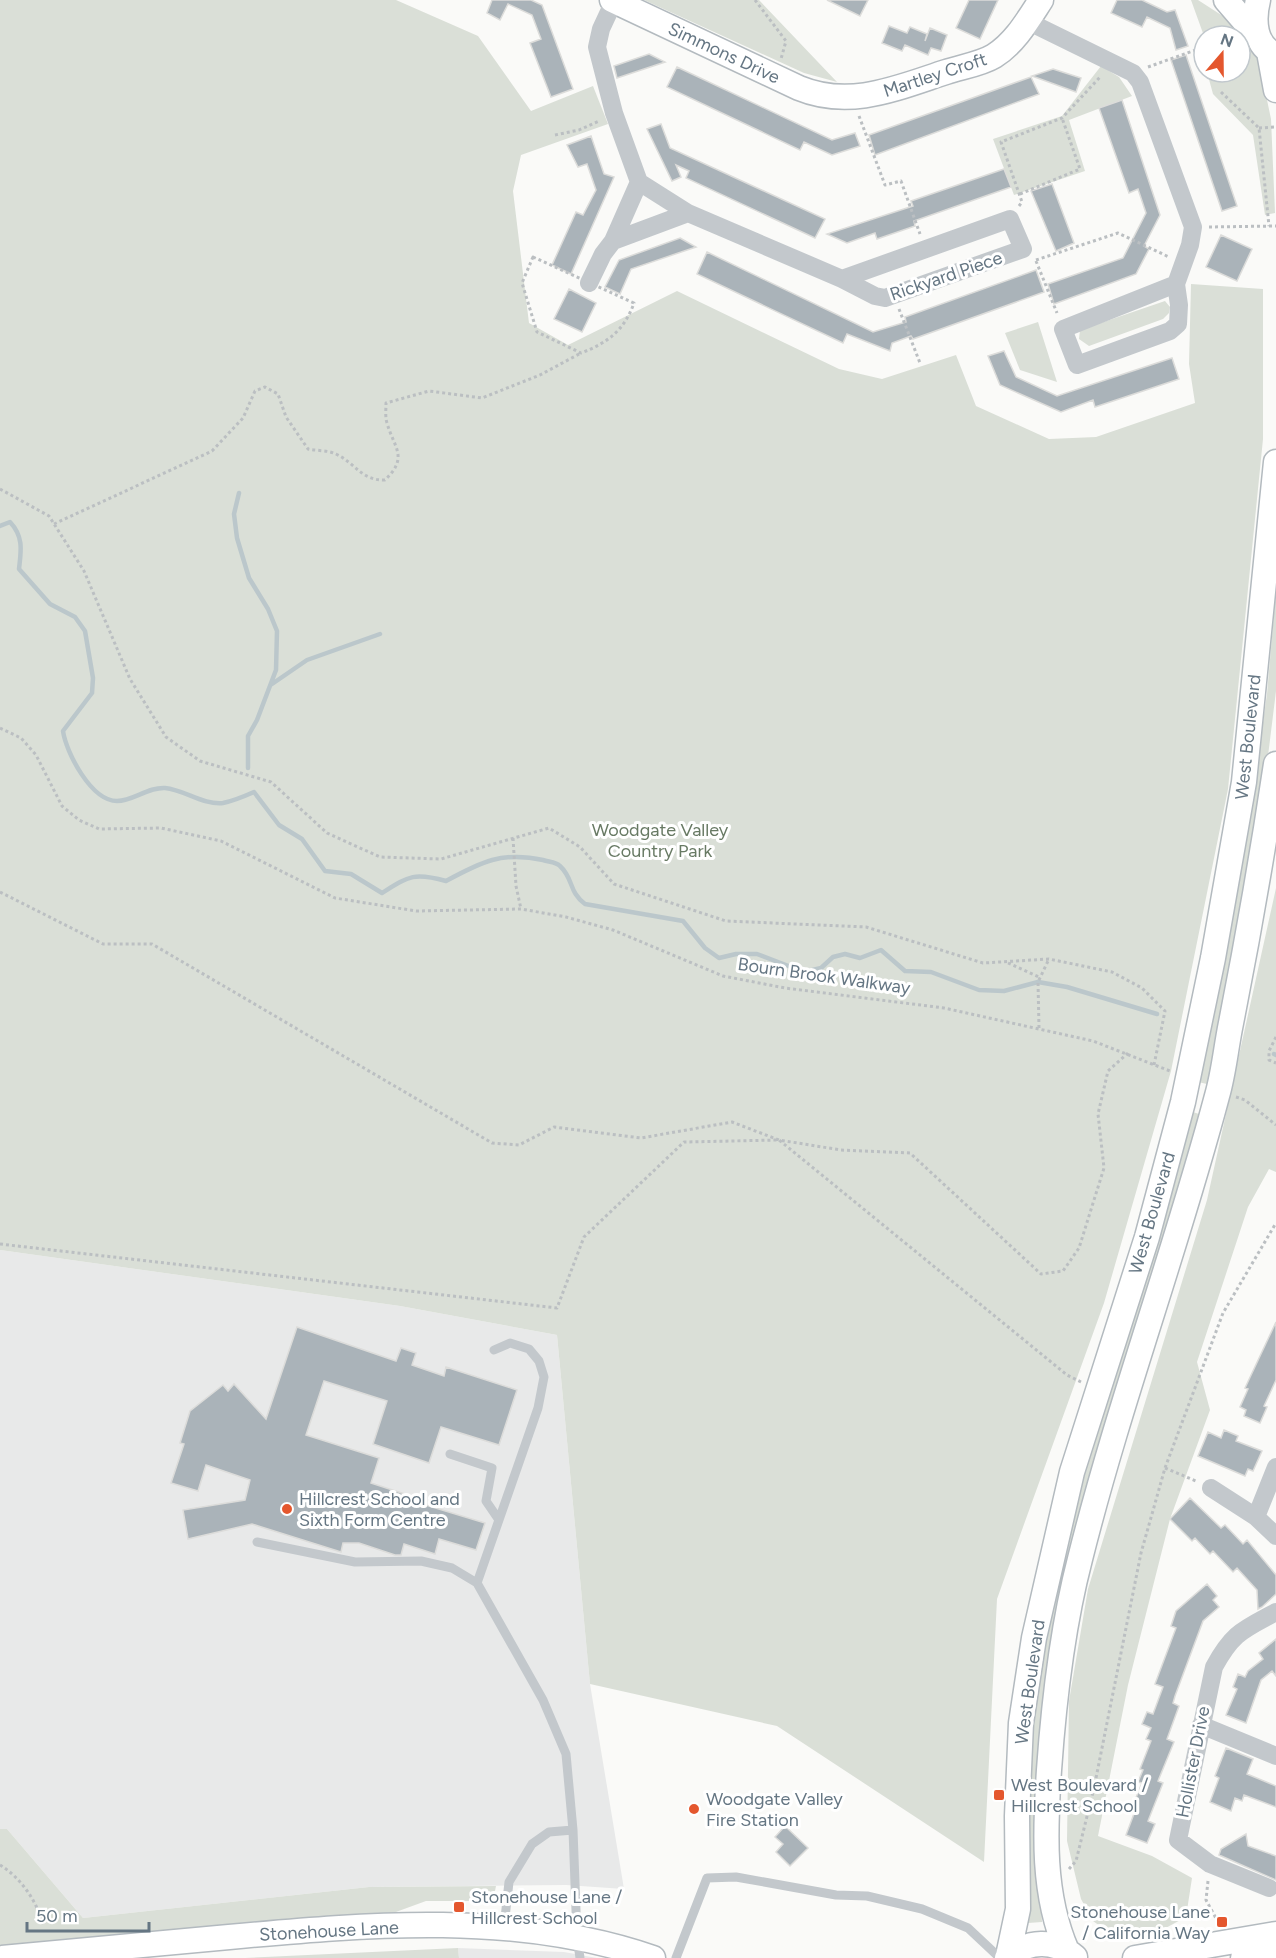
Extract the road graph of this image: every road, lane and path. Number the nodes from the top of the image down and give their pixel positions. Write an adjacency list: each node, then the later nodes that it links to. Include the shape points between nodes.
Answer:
1 (613, 0): 11 (main road, Simmons Drive); 15 (street, via 597,47)
2 (755, 0): 11 (path, via 786,41)
3 (1041, 0): 6 (main road, Martley Croft)
4 (1226, 0): 7 (main road)
5 (1258, 0): 7 (main road, via 1254,18)
6 (1027, 21): 9 (street); 14 (main road, Martley Croft, via 993,57 868,97)
7 (1268, 48): 12 (main road)
8 (1192, 51): 10 (path)
9 (1113, 63): 10 (street); 16 (path)
10 (1133, 73): 26 (street, via 1140,82)
11 (776, 78): 14 (main road, Simmons Drive, via 819,96)
12 (1276, 90)
13 (1221, 92): 18 (path)
14 (845, 98): 28 (path, via 885,185 901,181)
15 (614, 113): 19 (path, via 585,128); 20 (street)
16 (1062, 118): 21 (path, via 1001,142); 21 (path, via 1080,170)
17 (1276, 127): 18 (path)
18 (1258, 128): 24 (path)
19 (555, 135)
20 (639, 182): 22 (street, Rickyard Piece); 27 (street)
21 (1019, 194): 23 (path, via 1022,202)
22 (688, 213): 27 (street); 31 (street, Rickyard Piece)
23 (1010, 219): 28 (street, Rickyard Piece); 29 (street, Rickyard Piece)
24 (1269, 226): 25 (path); 26 (path)
25 (1276, 226)
26 (1193, 227): 30 (street)
27 (613, 241): 32 (street)
28 (926, 250): 31 (street, Rickyard Piece)
29 (1030, 255): 30 (path, via 1118,233); 34 (street, Rickyard Piece); 35 (path)
30 (1183, 264): 33 (street)
31 (842, 279): 34 (street, Rickyard Piece, via 875,296)
32 (589, 283): 36 (path, via 634,303 615,335); 36 (path, via 533,257 522,283 537,332)
33 (1176, 284): 35 (street); 35 (street, via 1178,324 1170,331 1077,365)
34 (894, 296): 37 (path)
35 (1063, 329)
36 (580, 353): 40 (path, via 540,375 482,398 429,391 386,403 386,421 399,451 395,470 385,480 372,481 333,453 308,450 286,417 278,394 265,387 255,391 243,418 212,451)
37 (920, 363)
38 (1276, 462): 88 (main road, West Boulevard, via 1244,782 1213,958 1183,1102 1147,1237 1072,1472 1034,1638 1021,1723 1018,1909)
39 (0, 489): 40 (path, via 49,516)
40 (54, 524): 43 (path, via 84,571 130,679 166,737 200,761 271,782 327,833 380,857 441,859)
41 (0, 728): 45 (path, Bourn Brook Walkway, via 21,738 36,754 62,806 99,829 161,828 221,841 335,898 417,911)
42 (1276, 764): 77 (main road, West Boulevard, via 1244,963 1218,1092 1077,1571 1052,1720 1046,1815)
43 (513, 838): 45 (path); 47 (path, via 549,828 580,847 614,884 726,921 866,927 983,963)
44 (0, 892): 57 (path, via 103,944 152,944 492,1143 519,1144 554,1127 641,1138 732,1122)
45 (521, 909): 49 (path, Bourn Brook Walkway, via 613,930 723,976 944,1008)
46 (1049, 959): 47 (path); 48 (path); 53 (path, via 1112,972 1142,988 1165,1011)
47 (1005, 962): 48 (path)
48 (1039, 977): 49 (path)
49 (1039, 1028): 51 (path, Bourn Brook Walkway)
50 (1276, 1037): 52 (path, via 1269,1051 1269,1060)
51 (1128, 1053): 53 (path, Bourn Brook Walkway); 57 (path, via 1108,1071 1098,1114 1104,1168 1079,1248 1063,1271 1041,1274 910,1153 841,1150)
52 (1276, 1063)
53 (1154, 1065): 54 (path, Bourn Brook Walkway)
54 (1179, 1075)
55 (1245, 1100): 56 (path)
56 (1276, 1125)
57 (779, 1140): 59 (path, via 684,1142 584,1237 557,1308); 61 (path, via 1066,1375)
58 (1276, 1223): 64 (path, via 1223,1313)
59 (0, 1244)
60 (494, 1350): 67 (lane, via 510,1343 529,1349 539,1361 544,1377 538,1408)
61 (1084, 1384)
62 (450, 1454): 67 (lane, via 492,1468 486,1501)
63 (1276, 1467): 66 (street)
64 (1165, 1468): 65 (path); 77 (path, via 1141,1553 1076,1861 1063,1875)
65 (1211, 1488): 66 (street)
66 (1256, 1517): 68 (street)
67 (499, 1520): 70 (lane)
68 (1276, 1536)
69 (257, 1542): 70 (lane, via 355,1562 421,1561 452,1568)
70 (477, 1583): 74 (lane, via 543,1700 566,1754)
71 (1276, 1612): 72 (street, Hollister Drive, via 1242,1629 1225,1646 1214,1667)
72 (1201, 1725): 73 (street); 75 (street, Hollister Drive, via 1178,1840)
73 (1276, 1756)
74 (573, 1830): 81 (lane, via 549,1832 532,1844 509,1882); 83 (lane)
75 (1210, 1864): 78 (street, Hollister Drive); 79 (path, via 1206,1900)
76 (0, 1865): 80 (path, via 37,1904)
77 (1048, 1878): 86 (main road, West Boulevard, via 1057,1927)
78 (1269, 1888)
79 (1218, 1922)
80 (43, 1924)
81 (504, 1927): 83 (main road, Stonehouse Lane); 87 (main road, Stonehouse Lane, via 327,1929)
82 (1276, 1934): 92 (main road)
83 (578, 1947): 84 (main road, Stonehouse Lane)
84 (619, 1952): 90 (main road, Stonehouse Lane)
85 (1276, 1953): 93 (main road)
86 (1072, 1954): 88 (main road, via 1037,1944)
87 (43, 1956): 89 (main road, Stonehouse Lane)
88 (1005, 1957): 91 (lane, via 968,1928 922,1910 867,1896 836,1895 736,1877 707,1878)
89 (2, 1958)
90 (652, 1958)
91 (676, 1958)
92 (1135, 1958)
93 (1244, 1958)

